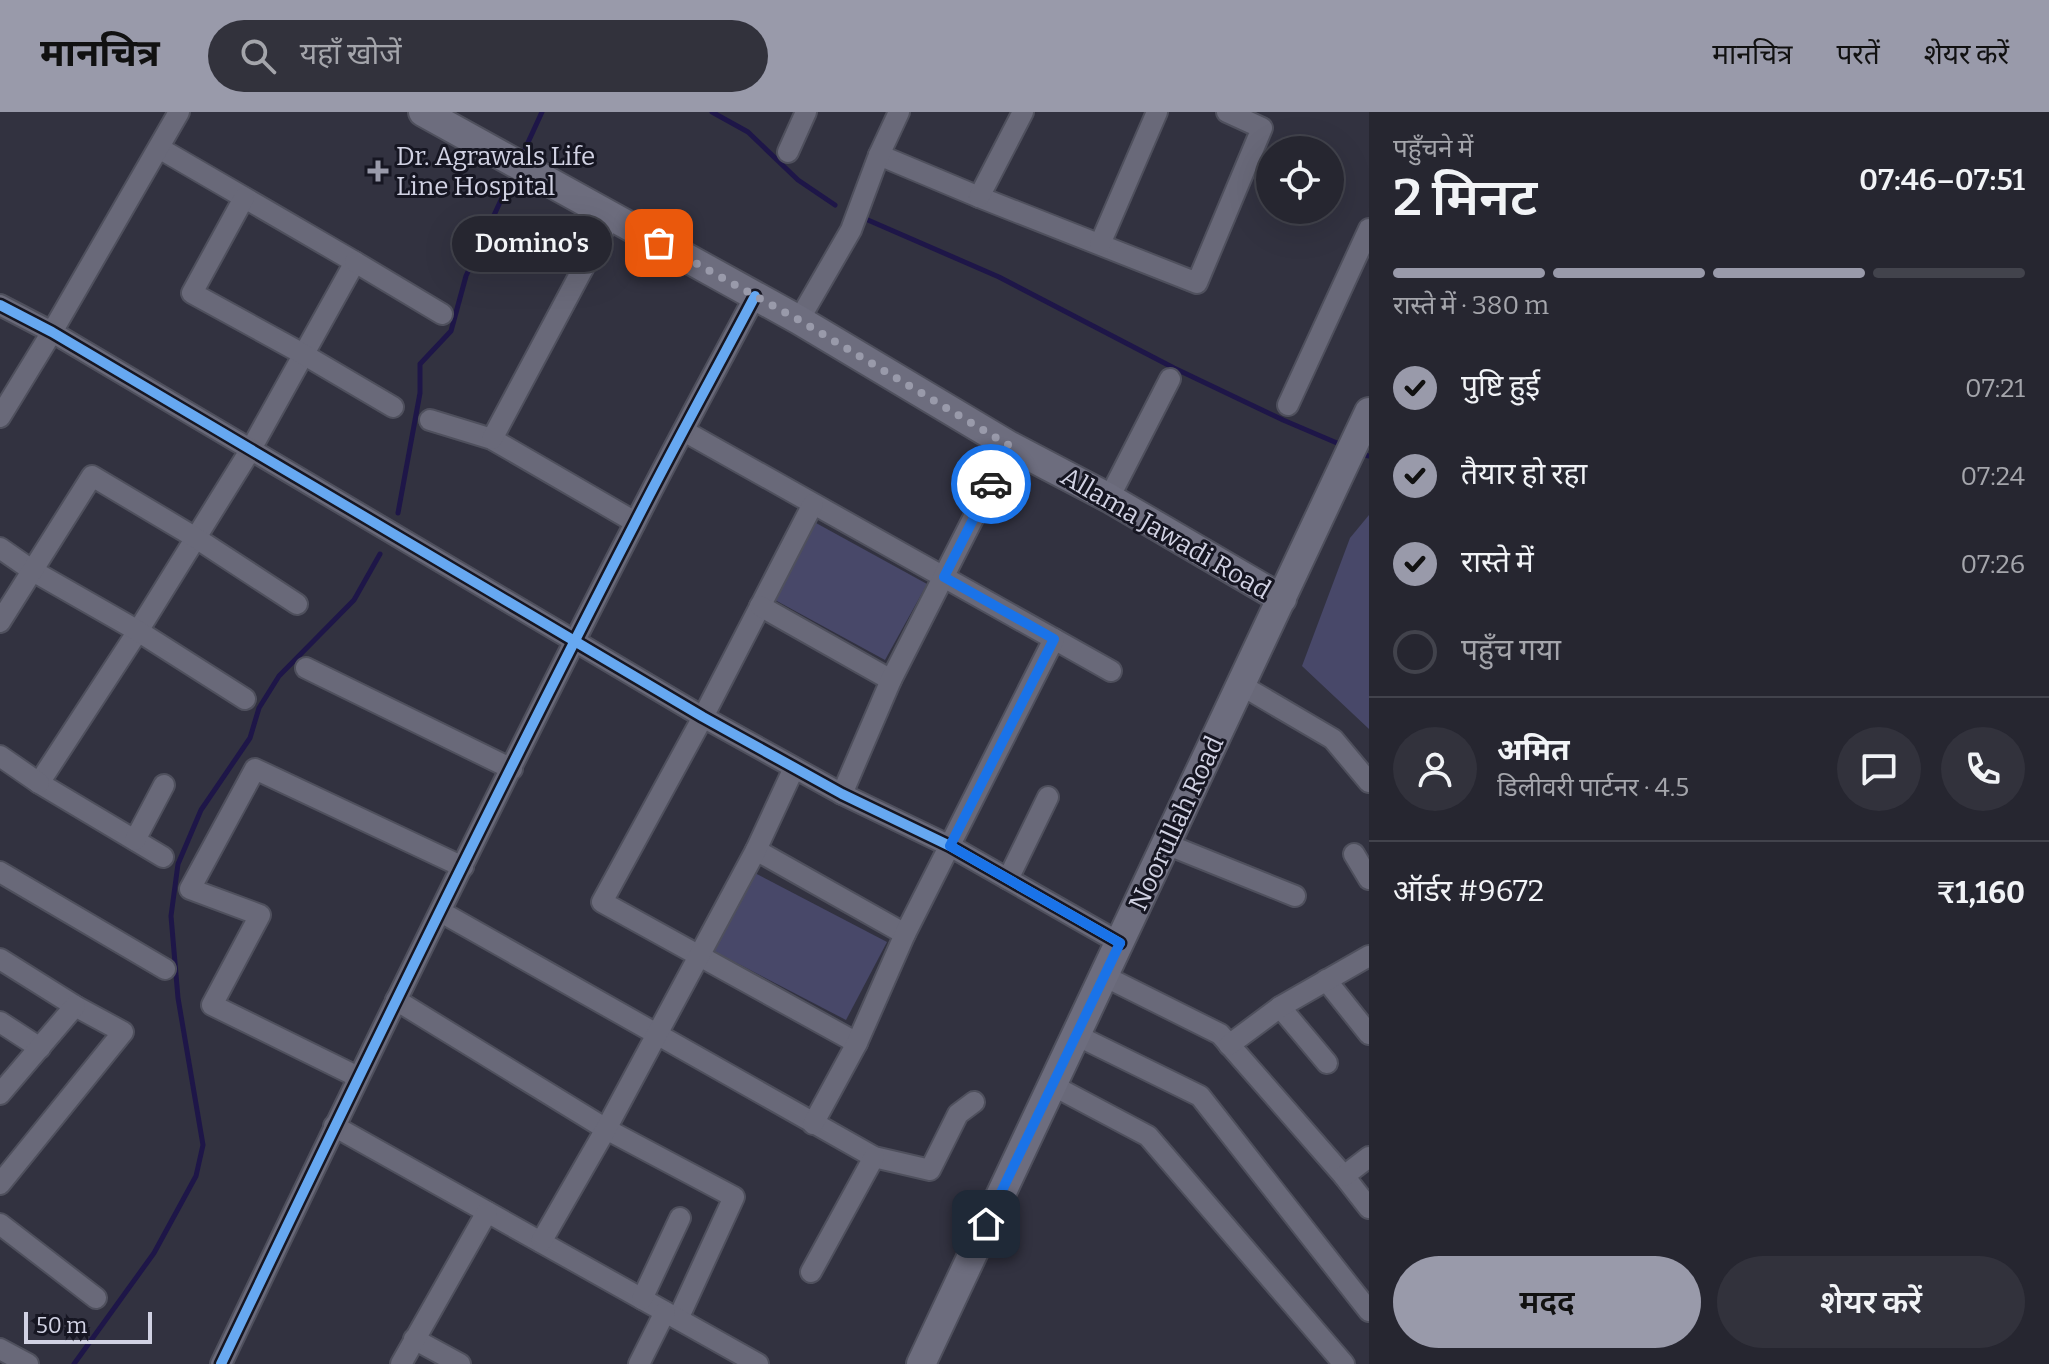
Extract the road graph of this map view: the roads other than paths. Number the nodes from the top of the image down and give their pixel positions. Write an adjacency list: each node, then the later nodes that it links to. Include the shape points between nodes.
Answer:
1 (179, 112): 8 (street)
2 (423, 112): 13 (main road, Allama Jawadi Road)
3 (806, 112): 9 (street)
4 (899, 112): 10 (street)
5 (1023, 112): 11 (street)
6 (1157, 112): 15 (street)
7 (1227, 112): 15 (street, via 1262,128 1197,283)
8 (159, 148): 12 (street); 21 (street)
9 (788, 152)
10 (879, 155): 11 (street); 20 (street, via 851,230)
11 (979, 197): 15 (street)
12 (244, 198): 16 (street); 22 (street, via 192,293)
13 (611, 216): 17 (main road, Allama Jawadi Road); 30 (street)
14 (1369, 229): 24 (street)
15 (1100, 244)
16 (355, 262): 19 (street); 22 (street)
17 (755, 296): 20 (main road, Allama Jawadi Road); 29 (street)
18 (0, 305): 21 (street)
19 (442, 314)
20 (799, 320): 31 (main road, Allama Jawadi Road)
21 (52, 332): 27 (street); 32 (street)
22 (303, 354): 25 (street); 32 (street)
23 (1170, 379): 33 (street)
24 (1288, 405)
25 (393, 407)
26 (1369, 412): 40 (main road, Noorullah Road)
27 (0, 417)
28 (430, 420): 30 (street)
29 (684, 431): 34 (street); 35 (street)
30 (492, 439): 35 (street)
31 (1010, 446): 33 (main road, Allama Jawadi Road); 39 (street)
32 (251, 449): 36 (street); 46 (street)
33 (1109, 498): 40 (main road, Allama Jawadi Road)
34 (813, 504): 39 (street); 42 (street)
35 (635, 522): 46 (street)
36 (196, 538): 38 (street, via 92,476); 41 (street); 44 (street)
37 (0, 548): 38 (street)
38 (33, 571): 43 (street); 44 (street)
39 (944, 577): 45 (street); 49 (street)
40 (1282, 599): 50 (main road, Noorullah Road)
41 (297, 604)
42 (760, 606): 49 (street); 52 (street)
43 (0, 622)
44 (138, 631): 51 (street); 57 (street)
45 (1054, 639): 48 (street); 63 (street)
46 (575, 641): 52 (street); 55 (street)
47 (306, 668): 55 (street)
48 (1111, 671)
49 (891, 680): 59 (street)
50 (1241, 685): 56 (street, via 1333,739); 62 (main road, Noorullah Road)
51 (245, 699)
52 (703, 717): 54 (street); 75 (street, via 602,902)
53 (0, 756): 57 (street)
54 (794, 768): 59 (street); 64 (street)
55 (512, 769): 67 (street)
56 (1369, 782)
57 (39, 783): 61 (street)
58 (164, 785): 61 (street)
59 (842, 794): 63 (street)
60 (1048, 797): 69 (street)
61 (135, 840): 66 (street)
62 (1166, 844): 71 (street); 74 (main road, Noorullah Road)
63 (950, 846): 69 (street); 73 (street)
64 (756, 850): 73 (street); 75 (street)
65 (1354, 854): 70 (street)
66 (163, 857)
67 (463, 867): 72 (street); 92 (street, via 255,769 190,889 260,915 212,1005)
68 (0, 872): 78 (street)
69 (1008, 879): 74 (street)
70 (1369, 879)
71 (1295, 896)
72 (441, 912): 81 (street); 86 (street)
73 (905, 934): 88 (street)
74 (1120, 943): 79 (main road, Noorullah Road)
75 (698, 955): 86 (street); 88 (street)
76 (1369, 956): 80 (street)
77 (0, 959): 82 (street)
78 (165, 969)
79 (1104, 976): 87 (main road, Noorullah Road); 89 (street, via 1220,1034)
80 (1326, 980): 83 (street); 85 (street)
81 (396, 1000): 92 (street); 98 (street)
82 (75, 1006): 90 (street); 102 (street, via 123,1032)
83 (1280, 1007): 89 (street); 91 (street)
84 (0, 1022): 90 (street)
85 (1369, 1034)
86 (656, 1035): 96 (street); 98 (street)
87 (1076, 1035): 93 (main road, Noorullah Road); 111 (street, via 1200,1096)
88 (857, 1043): 96 (street)
89 (1229, 1045): 101 (street)
90 (40, 1048): 94 (street)
91 (1327, 1063)
92 (358, 1077): 97 (street)
93 (1052, 1085): 121 (main road, Noorullah Road); 122 (street, via 1148,1136)
94 (0, 1094)
95 (974, 1102): 99 (street, via 958,1114 930,1170)
96 (813, 1124): 99 (street)
97 (334, 1126): 104 (street); 116 (street)
98 (606, 1129): 107 (street); 112 (street, via 734,1197)
99 (874, 1157): 108 (street)
100 (1369, 1157): 101 (street)
101 (1344, 1176): 103 (street)
102 (0, 1184)
103 (1369, 1208)
104 (487, 1212): 107 (street); 113 (street)
105 (680, 1218): 110 (street)
106 (0, 1224): 109 (street)
107 (541, 1242): 110 (street)
108 (811, 1272)
109 (96, 1298)
110 (642, 1299): 112 (street)
111 (1369, 1311)
112 (672, 1315): 119 (street); 120 (street)
113 (414, 1339): 117 (street); 118 (street)
114 (0, 1349): 115 (street)
115 (28, 1364)
116 (221, 1364)
117 (401, 1364)
118 (460, 1364)
119 (639, 1364)
120 (758, 1364)
121 (921, 1364)
122 (1344, 1364)

